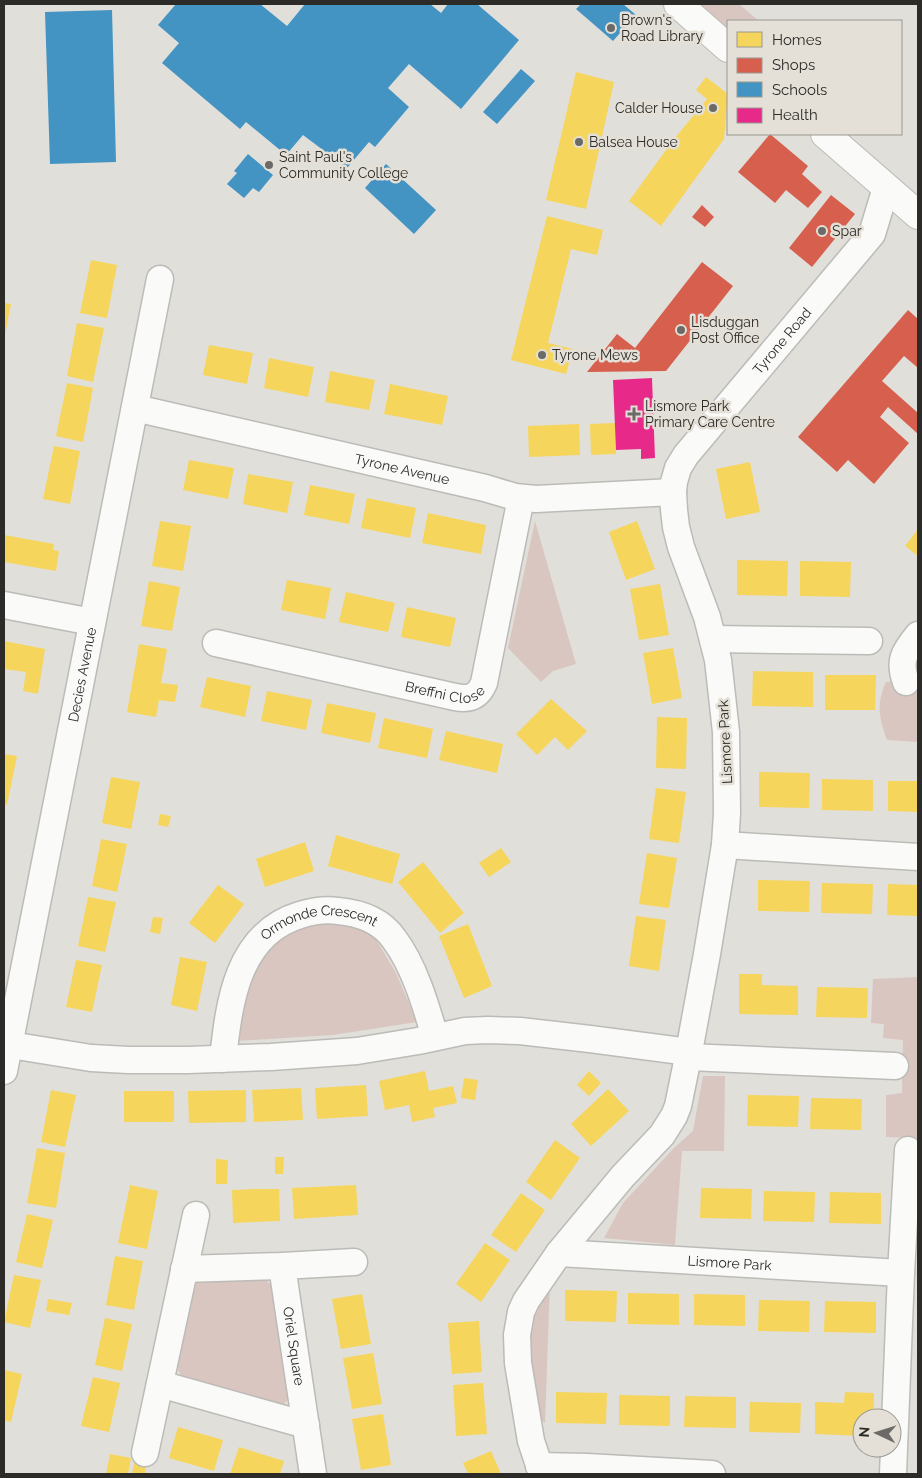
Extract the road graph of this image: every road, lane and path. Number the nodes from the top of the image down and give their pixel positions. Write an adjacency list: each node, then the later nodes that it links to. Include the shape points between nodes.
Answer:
1 (678, 4): 2 (street)
2 (727, 47)
3 (826, 135): 4 (street)
4 (886, 188): 5 (street); 8 (street, Tyrone Road, via 872,234 686,455)
5 (918, 215)
6 (160, 279): 7 (street, Decies Avenue)
7 (135, 408): 9 (street, Tyrone Avenue); 11 (street, Decies Avenue)
8 (673, 492): 9 (street, Tyrone Avenue); 13 (street, Lismore Park, via 681,547)
9 (521, 498): 15 (street, Breffni Close, via 484,683 474,697 455,697)
10 (4, 605): 11 (street)
11 (92, 622): 20 (street, Decies Avenue)
12 (918, 636): 16 (street, via 902,661)
13 (713, 639): 14 (street); 17 (street, Lismore Park, via 726,732)
14 (869, 641)
15 (216, 644)
16 (906, 682)
17 (725, 845): 18 (street); 21 (street, Lismore Park)
18 (918, 857)
19 (435, 1037): 21 (street, via 465,1031 503,1030); 22 (street, via 357,1051); 22 (street, Ormonde Crescent, via 412,972 394,938 384,927 362,915 320,910 277,925 254,947 232,997)
20 (6, 1044): 22 (street, via 109,1060); 24 (street, Decies Avenue)
21 (688, 1054): 23 (street); 27 (street, Lismore Park, via 678,1106 669,1126 606,1195)
22 (224, 1060)
23 (895, 1066)
24 (4, 1071)
25 (908, 1150): 31 (street)
26 (196, 1215): 30 (street)
27 (559, 1254): 31 (street, Lismore Park); 35 (street, Lismore Park, via 526,1301 517,1335 528,1427)
28 (354, 1262): 29 (street)
29 (282, 1266): 30 (street); 33 (street, Oriel Square)
30 (184, 1269): 32 (street)
31 (901, 1273): 38 (street)
32 (160, 1384): 33 (street); 34 (street)
33 (306, 1425): 36 (street, Oriel Square)
34 (145, 1453)
35 (540, 1470): 37 (street, Lismore Park, via 587,1467)
36 (313, 1474)
37 (712, 1474)
38 (893, 1474)

